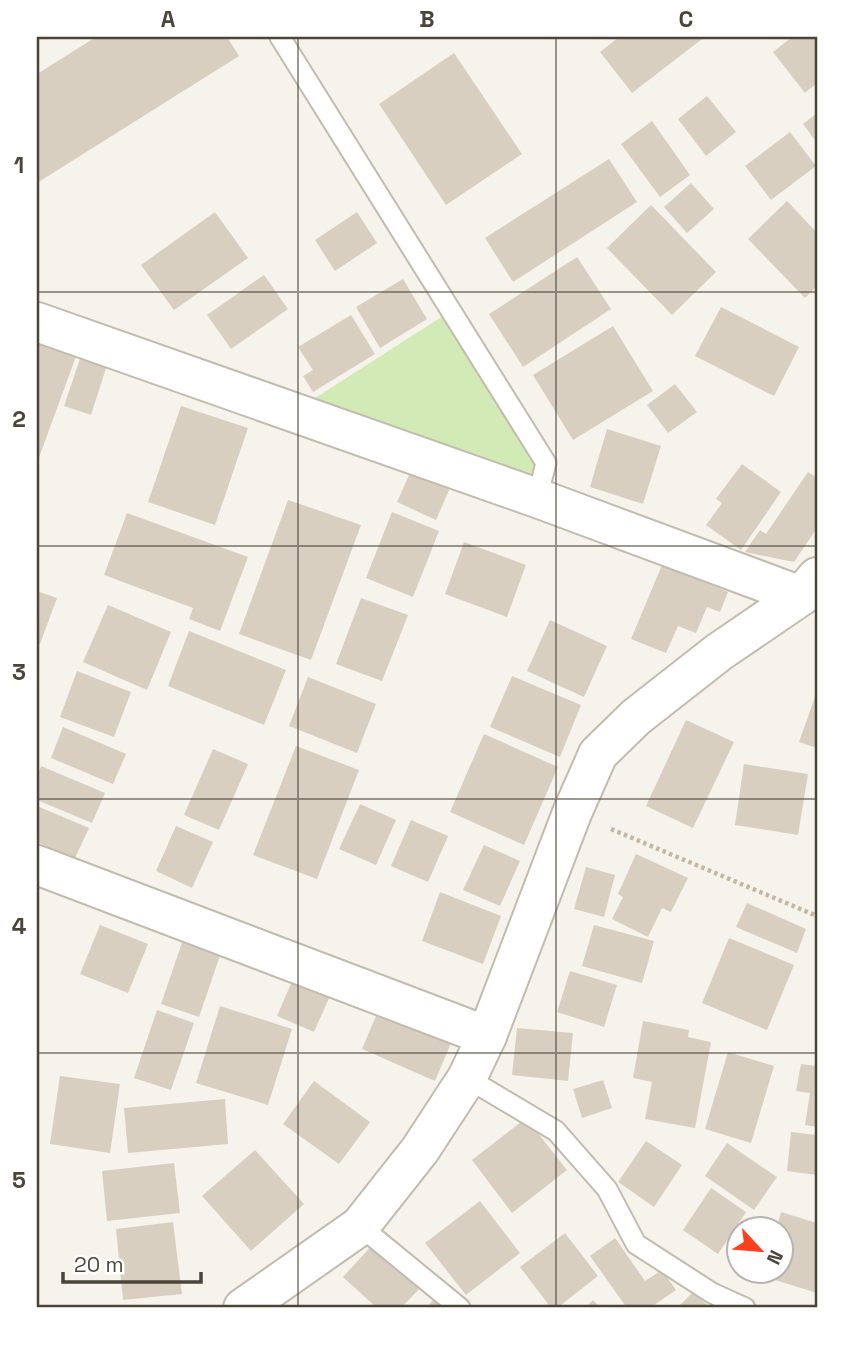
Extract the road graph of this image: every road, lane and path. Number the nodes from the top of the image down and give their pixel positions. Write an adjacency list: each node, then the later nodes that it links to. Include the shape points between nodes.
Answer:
1 (280, 37): 3 (lane, via 546,463)
2 (37, 322): 3 (street)
3 (537, 498): 4 (street)
4 (809, 586): 5 (street, via 636,716 597,754)
5 (572, 813): 7 (path); 8 (street)
6 (37, 865): 8 (street)
7 (817, 916)
8 (487, 1036): 9 (street)
9 (467, 1078): 10 (street, via 420,1150); 13 (lane, via 556,1130 607,1189 636,1244 712,1293)
10 (360, 1226): 11 (street); 12 (lane)
11 (243, 1308)
12 (460, 1308)
13 (745, 1308)

